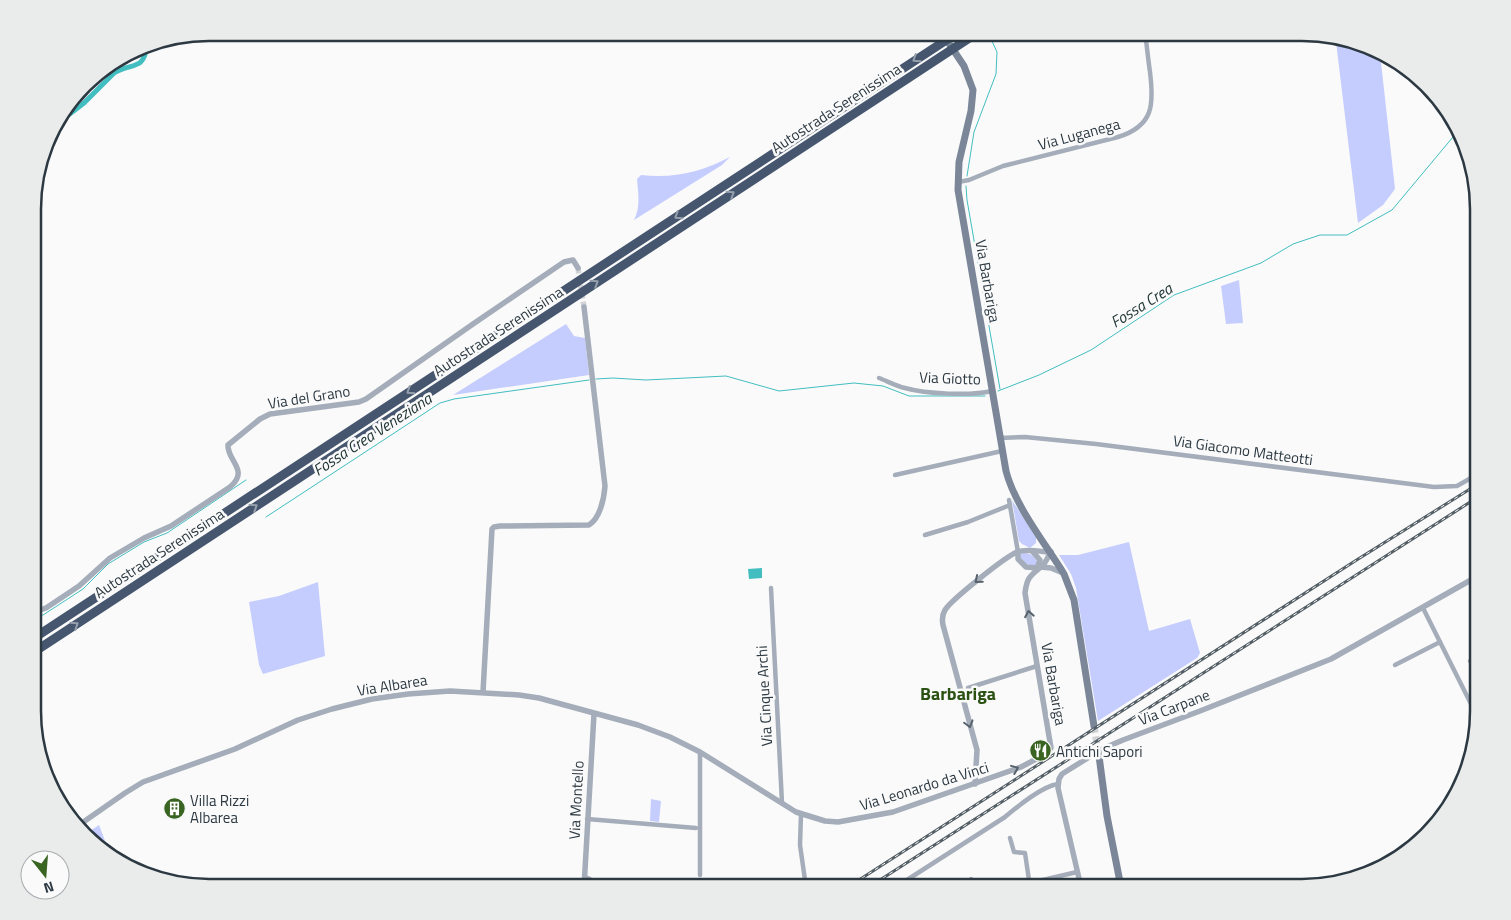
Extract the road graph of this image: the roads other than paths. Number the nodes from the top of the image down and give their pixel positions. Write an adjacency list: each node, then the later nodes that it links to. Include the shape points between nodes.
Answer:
1 (943, 41): 25 (highway, Autostrada Serenissima, one-way to 25)
2 (948, 41): 5 (main road, Via Barbariga, via 964,66 973,100 960,154)
3 (963, 41): 27 (highway, Autostrada Serenissima, one-way to 3)
4 (1146, 41): 5 (street, Via Luganega, via 1152,100 1148,116 1136,130 1003,166)
5 (958, 182): 9 (main road, Via Barbariga)
6 (578, 268): 24 (street, Via del Grano, via 572,260 564,262 366,399 277,412 260,419 228,445 238,470 237,480 230,487 171,526 110,558 79,586)
7 (584, 307): 31 (street, via 605,486 602,502 596,518 589,525 500,526 492,529)
8 (878, 378): 9 (street, Via Giotto, via 919,391)
9 (992, 391): 10 (main road, Via Barbariga)
10 (1000, 438): 11 (main road, Via Barbariga); 13 (street, Via Giacomo Matteotti, via 1025,437 1096,444 1434,487 1457,486)
11 (1002, 451): 12 (street); 14 (main road, Via Barbariga, via 1010,485)
12 (895, 475)
13 (1469, 479)
14 (1039, 533): 16 (street, via 1038,543); 18 (main road, Via Barbariga)
15 (925, 535): 17 (street, via 968,522 1009,502)
16 (1032, 551): 17 (street); 18 (street); 19 (street, via 1040,560)
17 (1018, 552): 19 (street, via 1018,559 1023,565); 39 (street, one-way to 39, via 1004,559 958,597 943,614 943,625 977,750)
18 (1051, 552): 19 (street, Via Barbariga); 20 (main road, Via Barbariga)
19 (1039, 568): 20 (street, via 1051,568); 29 (street, Via Barbariga, one-way to 19, via 1025,593 1028,578)
20 (1064, 574): 34 (main road, Via Barbariga, via 1074,600)
21 (1469, 581): 23 (street, Via Carpane)
22 (771, 588): 41 (street, Via Cinque Archi)
23 (1423, 608): 26 (street); 37 (street, Via Carpane, via 1314,667)
24 (41, 610)
25 (41, 633)
26 (1440, 642): 28 (street); 32 (street)
27 (41, 647)
28 (1395, 665)
29 (1037, 666): 30 (street); 35 (street, Via Barbariga)
30 (968, 688)
31 (483, 692): 33 (street, Via Albarea, via 539,698); 44 (street, Via Albarea, via 438,691 390,696 298,720 235,749 143,782)
32 (1469, 700)
33 (594, 714): 36 (street, Via Albarea, via 656,732); 43 (street, Via Montello)
34 (1094, 726)
35 (1051, 748): 39 (street, Via Leonardo da Vinci, one-way to 35, via 1021,767)
36 (700, 752): 38 (street, Via Albarea); 48 (street)
37 (1098, 753): 40 (street, Via Carpane, via 1062,774); 55 (main road)
38 (722, 766): 41 (street, Via Leonardo da Vinci)
39 (975, 784): 42 (street, Via Leonardo da Vinci, via 893,812 859,819 825,821)
40 (1058, 784): 47 (street); 51 (street, Via Carpane)
41 (782, 803): 42 (street, Via Leonardo da Vinci)
42 (801, 814): 50 (street, via 800,845)
43 (587, 819): 45 (street); 49 (street, Via Montello)
44 (83, 822)
45 (696, 828)
46 (1010, 838): 52 (street, via 1014,852 1025,853)
47 (1077, 872): 53 (street); 54 (street)
48 (700, 875)
49 (584, 877): 56 (street)
50 (805, 878)
51 (909, 878)
52 (1029, 878)
53 (1054, 878)
54 (1079, 878)
55 (1119, 878)
56 (589, 879)

